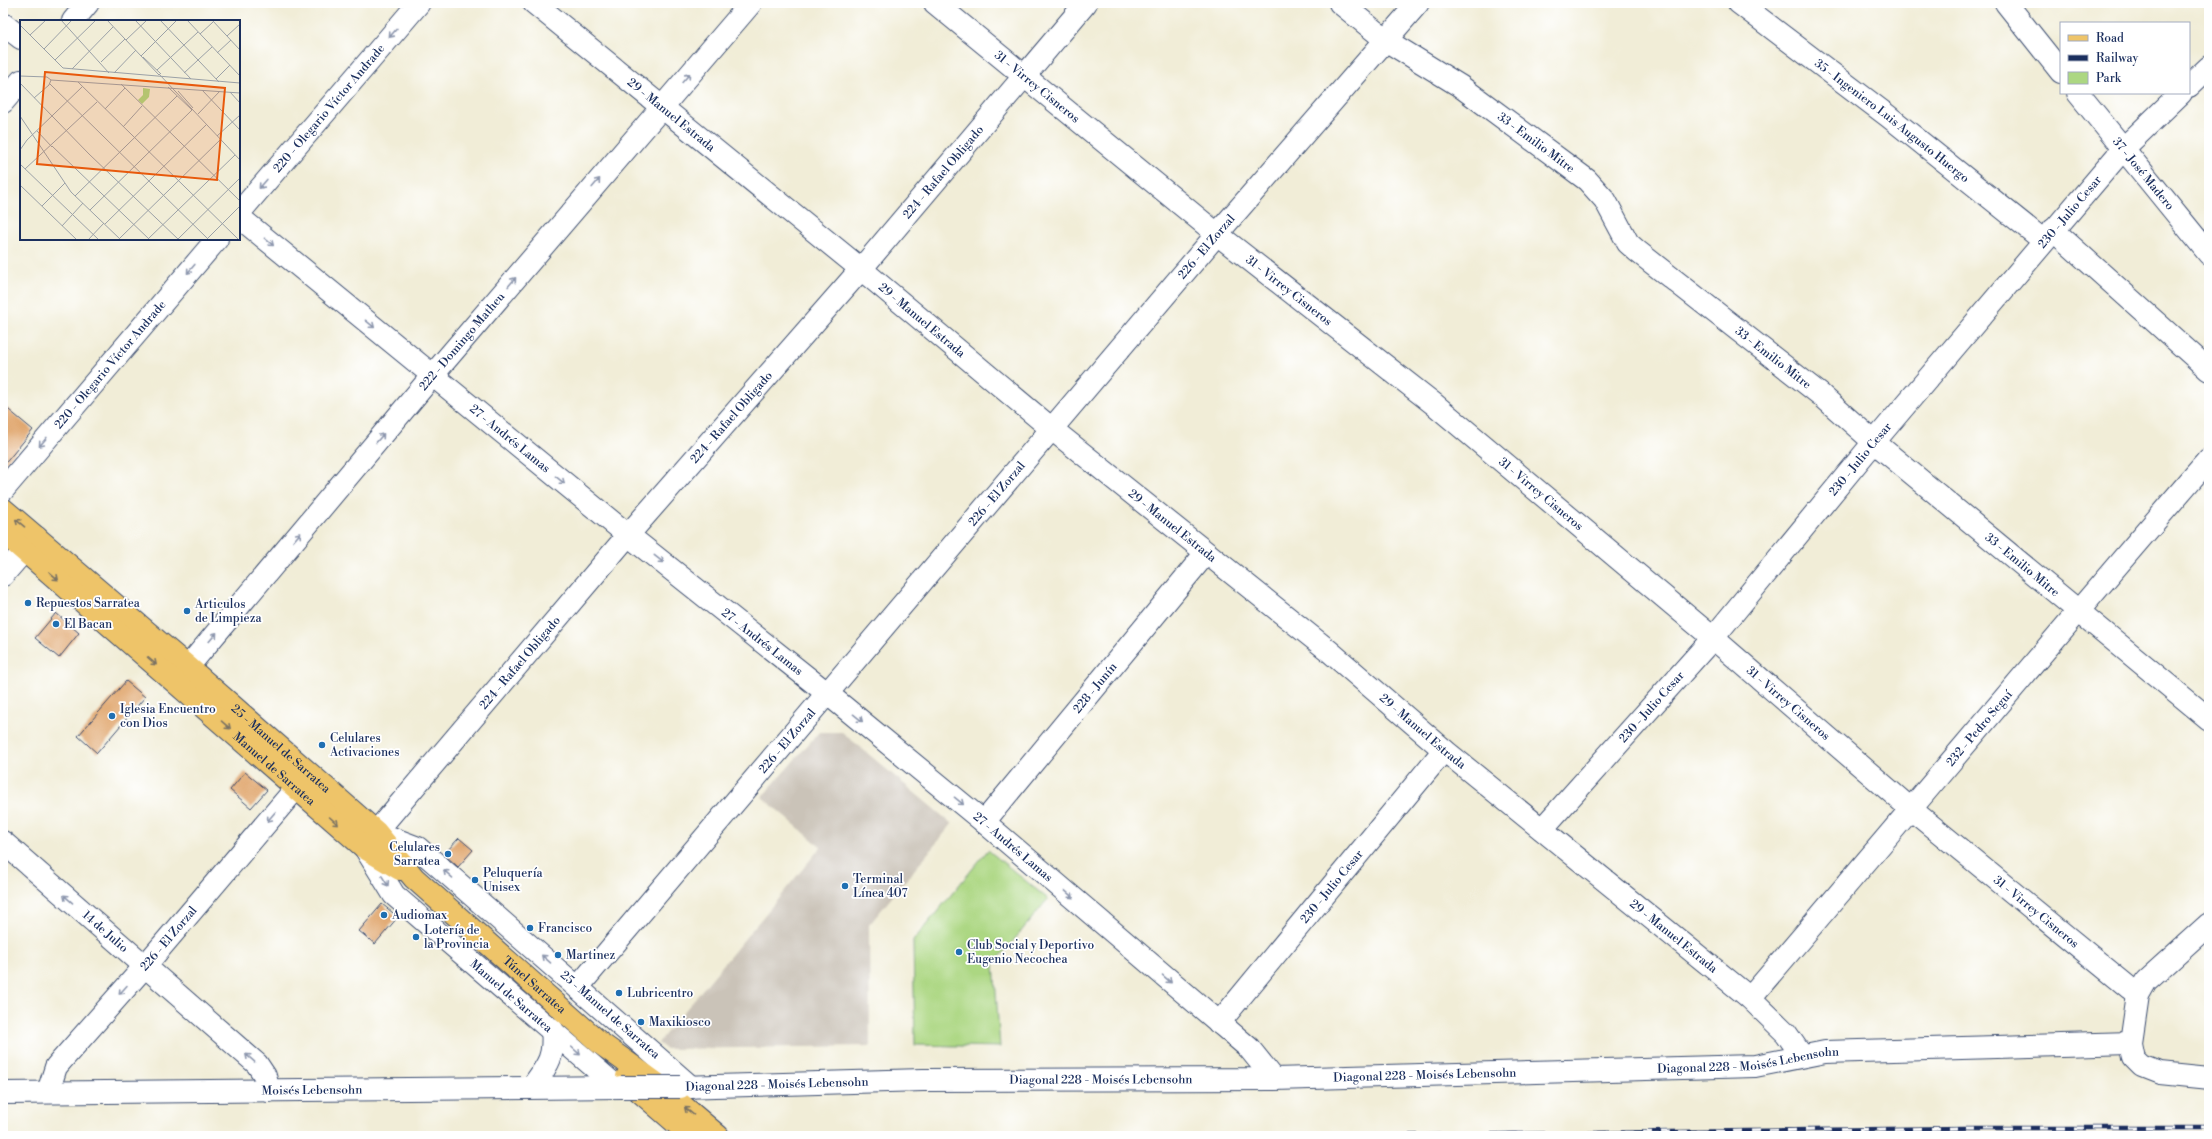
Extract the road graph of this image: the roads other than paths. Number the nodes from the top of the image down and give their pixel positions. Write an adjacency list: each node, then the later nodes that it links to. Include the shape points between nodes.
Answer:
1 (88, 3): 11 (street)
2 (419, 3): 25 (street, 220 - Olegario Víctor Andrade, one-way to 25)
3 (534, 3): 23 (street, 29 - Manuel Estrada)
4 (751, 3): 23 (street, 222 - Domingo Matheu, one-way to 4)
5 (935, 3): 17 (street, 31 - Virrey Cisneros)
6 (1086, 3): 17 (street, 224 - Rafael Obligado)
7 (1340, 3): 14 (street, 33 - Emilio Mitre)
8 (1418, 3): 14 (street, 226 - El Zorzal)
9 (1739, 3): 28 (street, 35 - Ingeniero Luis Augusto Huergo)
10 (2006, 3): 16 (street)
11 (74, 20)
12 (3, 24): 13 (street)
13 (20, 37)
14 (1387, 41): 27 (street, 226 - El Zorzal); 35 (street, 33 - Emilio Mitre, via 1460,86 1587,180 1605,200 1628,243 1636,251 1821,395)
15 (2209, 67): 19 (street)
16 (2060, 71)
17 (1024, 75): 27 (street, 31 - Virrey Cisneros); 31 (street, 224 - Rafael Obligado)
18 (20, 82): 22 (street)
19 (2190, 85)
20 (2079, 94): 24 (street, 37 - José Madero)
21 (2181, 94): 24 (street, 230 - Julio Cesar)
22 (3, 102)
23 (661, 108): 31 (street, 29 - Manuel Estrada); 33 (street, 222 - Domingo Matheu, one-way to 23)
24 (2123, 149): 28 (street, 230 - Julio Cesar); 30 (street, 37 - José Madero)
25 (240, 212)
26 (240, 218): 33 (street, 27 - Andrés Lamas, one-way to 33)
27 (1217, 234): 34 (street, 226 - El Zorzal); 45 (street, 31 - Virrey Cisneros, via 1434,404)
28 (2048, 235): 32 (street, 35 - Ingeniero Luis Augusto Huergo); 35 (street, 230 - Julio Cesar)
29 (216, 240): 37 (street, 220 - Olegario Víctor Andrade, one-way to 37)
30 (2209, 254)
31 (861, 269): 34 (street, 29 - Manuel Estrada); 40 (street, 224 - Rafael Obligado)
32 (2209, 370)
33 (432, 376): 40 (street, 27 - Andrés Lamas, one-way to 40); 46 (street, 222 - Domingo Matheu, one-way to 33)
34 (1053, 430): 42 (street, 29 - Manuel Estrada); 47 (street, 226 - El Zorzal)
35 (1874, 442): 44 (street, 33 - Emilio Mitre); 45 (street, 230 - Julio Cesar)
36 (2209, 459): 44 (street, 232 - Pedro Seguí)
37 (3, 490)
38 (3, 509): 41 (main road, one-way to 38)
39 (3, 532): 41 (main road, Manuel de Sarratea)
40 (628, 535): 47 (street, 27 - Andrés Lamas, one-way to 47); 54 (street, 224 - Rafael Obligado)
41 (30, 544): 43 (street); 46 (main road, Manuel de Sarratea)
42 (1206, 553): 49 (street, 29 - Manuel Estrada, via 1328,650); 52 (street, 228 - Junín)
43 (3, 575)
44 (2078, 610): 48 (street, 33 - Emilio Mitre); 51 (street, 232 - Pedro Seguí)
45 (1713, 638): 51 (street, 31 - Virrey Cisneros); 53 (street, 230 - Julio Cesar)
46 (182, 674): 50 (main road, Manuel de Sarratea, one-way to 50); 54 (main road, 25 - Manuel de Sarratea)
47 (828, 694): 52 (street, 27 - Andrés Lamas, one-way to 52); 59 (street, 226 - El Zorzal)
48 (2209, 719)
49 (1444, 750): 53 (street, 29 - Manuel Estrada); 62 (street, 230 - Julio Cesar)
50 (297, 787): 54 (main road, Manuel de Sarratea, one-way to 54); 58 (street, 226 - El Zorzal, one-way to 58)
51 (1912, 810): 60 (street, 31 - Virrey Cisneros); 61 (street, 232 - Pedro Seguí)
52 (984, 822): 62 (street, 27 - Andrés Lamas, one-way to 62)
53 (1542, 829): 61 (street, 29 - Manuel Estrada)
54 (370, 840): 56 (main road, Manuel de Sarratea); 59 (street, 25 - Manuel de Sarratea, one-way to 54, via 418,848); 63 (street, Manuel de Sarratea, one-way to 63, via 394,895)
55 (3, 842): 58 (street, 14 de Julio, one-way to 55)
56 (414, 878): 64 (main road, Túnel Sarratea)
57 (2209, 924): 60 (street, via 2146,981)
58 (145, 966): 72 (street, 14 de Julio, one-way to 58, via 265,1076 257,1064); 73 (street, 226 - El Zorzal, one-way to 73, via 56,1067)
59 (578, 987): 71 (street, 25 - Manuel de Sarratea)
60 (2138, 995): 65 (street)
61 (1750, 998): 66 (street, 29 - Manuel Estrada, via 1786,1033)
62 (1219, 1023): 68 (street, 27 - Andrés Lamas, via 1249,1048)
63 (552, 1029): 69 (street, Manuel de Sarratea, one-way to 69); 70 (street, via 554,1047)
64 (600, 1043): 75 (main road, Túnel Sarratea, via 638,1090); 76 (main road, Túnel Sarratea, one-way to 64, via 657,1084)
65 (2131, 1043): 66 (street, Diagonal 228 - Moisés Lebensohn, via 1825,1052); 67 (street, via 2134,1058 2142,1066 2160,1073)
66 (1802, 1056): 68 (street, Diagonal 228 - Moisés Lebensohn, via 1755,1066)
67 (2209, 1078)
68 (1274, 1079): 71 (street, Diagonal 228 - Moisés Lebensohn, via 923,1080)
69 (619, 1086): 70 (street, Moisés Lebensohn); 71 (street, Diagonal 228 - Moisés Lebensohn, bridge)
70 (532, 1087): 72 (street, Moisés Lebensohn)
71 (685, 1087)
72 (269, 1091): 73 (street, Moisés Lebensohn)
73 (48, 1092): 74 (street, Moisés Lebensohn)
74 (3, 1093)
75 (691, 1136)
76 (718, 1136)

